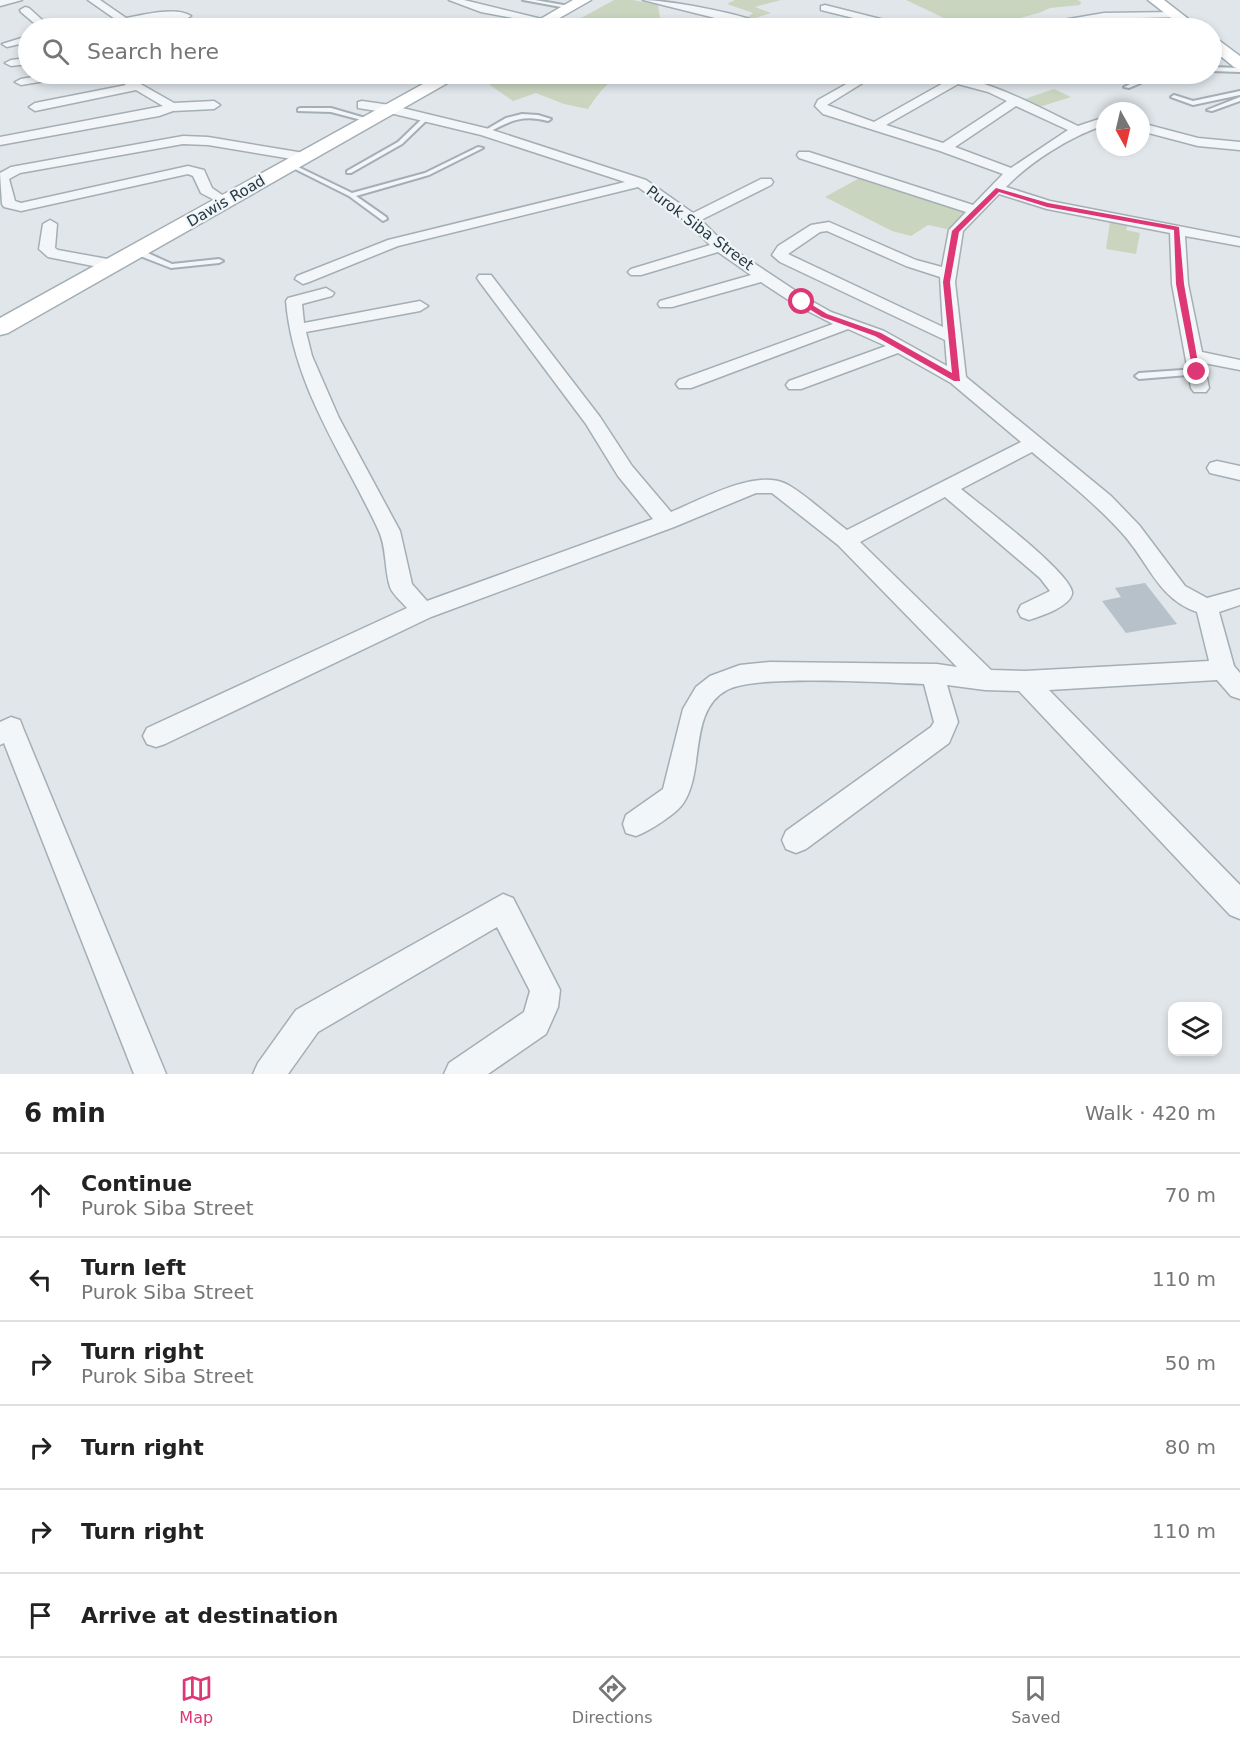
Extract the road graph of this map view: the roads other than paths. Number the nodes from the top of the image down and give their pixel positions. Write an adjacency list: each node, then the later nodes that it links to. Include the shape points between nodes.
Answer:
1 (17, 0): 8 (street)
2 (93, 0): 17 (street)
3 (454, 0): 19 (street)
4 (525, 0): 9 (lane)
5 (648, 0): 10 (street)
6 (699, 0): 10 (street)
7 (1155, 0): 13 (street)
8 (0, 3)
9 (578, 3): 20 (street)
10 (683, 7): 21 (street)
11 (825, 9): 23 (street)
12 (25, 10): 16 (street)
13 (1176, 15): 24 (street); 25 (street)
14 (186, 16): 18 (street)
15 (764, 16): 22 (street)
16 (34, 18)
17 (120, 18)
18 (142, 18)
19 (513, 18)
20 (551, 18)
21 (729, 18)
22 (760, 18)
23 (862, 18)
24 (1092, 18)
25 (1180, 18)
26 (18, 42): 27 (street)
27 (8, 44)
28 (1222, 50): 29 (street)
29 (1234, 60)
30 (18, 62): 31 (street)
31 (11, 63)
32 (1222, 69): 33 (lane)
33 (1240, 69)
34 (132, 84): 40 (street)
35 (434, 84): 49 (street, Dawis Road)
36 (854, 84): 56 (street, via 821,106)
37 (951, 84): 56 (street)
38 (972, 84): 45 (street)
39 (1134, 84): 41 (lane)
40 (136, 86): 47 (street); 48 (street)
41 (1127, 87)
42 (1240, 93): 43 (lane, via 1193,103)
43 (1174, 97)
44 (1240, 99): 51 (lane)
45 (1014, 102): 58 (street); 63 (street)
46 (214, 105): 48 (street)
47 (35, 107)
48 (171, 107): 60 (street)
49 (390, 109): 52 (street, Dawis Road); 53 (street, Purok Siba Street)
50 (300, 110): 52 (lane)
51 (1210, 110)
52 (366, 113): 65 (street, Dawis Road)
53 (426, 118): 59 (street, Purok Siba Street); 66 (lane, via 400,143)
54 (548, 119): 59 (lane, via 518,116)
55 (1096, 124): 58 (street)
56 (874, 127): 63 (street)
57 (1150, 129): 61 (street, via 1198,142)
58 (1077, 130): 67 (street)
59 (485, 132): 69 (street, Purok Siba Street)
60 (0, 141)
61 (1240, 146)
62 (480, 148): 71 (lane, via 427,174)
63 (945, 148): 67 (street)
64 (804, 155): 73 (street)
65 (297, 161): 71 (lane); 72 (street, Dawis Road); 72 (street, via 208,141 183,140 16,170 2,177 9,204 21,207 188,170 199,173 206,190)
66 (349, 172)
67 (1012, 173): 70 (street)
68 (766, 182): 75 (street)
69 (641, 183): 75 (street, Purok Siba Street); 87 (street, via 393,243)
70 (998, 189): 73 (street); 77 (street, via 1047,205)
71 (351, 195): 74 (lane)
72 (224, 201): 80 (street, Dawis Road)
73 (975, 210): 84 (street, via 956,230)
74 (383, 219)
75 (692, 219): 79 (street, Purok Siba Street)
76 (50, 224): 82 (street, via 47,249 53,254)
77 (1177, 229): 78 (street); 97 (street, via 1180,284)
78 (1240, 242)
79 (720, 247): 83 (street); 85 (street, Purok Siba Street)
80 (138, 252): 81 (lane, via 171,266); 82 (street, Dawis Road)
81 (219, 261)
82 (113, 264): 92 (street, Dawis Road)
83 (636, 272)
84 (947, 274): 94 (street); 94 (street, via 911,263 829,226 816,228 780,255)
85 (763, 276): 89 (street); 91 (street, Purok Siba Street, via 809,306)
86 (485, 278): 106 (street, via 625,471)
87 (303, 279)
88 (326, 293): 93 (street, via 294,301)
89 (666, 304)
90 (420, 306): 93 (street)
91 (847, 324): 95 (street, Purok Siba Street); 100 (street)
92 (0, 328)
93 (297, 329): 110 (street, via 313,380 390,531 401,587)
94 (954, 338): 99 (street)
95 (900, 346): 99 (street, Purok Siba Street); 101 (street)
96 (1240, 365): 97 (street)
97 (1197, 372): 98 (lane)
98 (1139, 376)
99 (957, 379): 102 (street, Purok Siba Street)
100 (685, 384)
101 (795, 385)
102 (1032, 444): 105 (street); 109 (street, Purok Siba Street, via 1104,501 1150,553 1176,592)
103 (1217, 468): 104 (street)
104 (1240, 473)
105 (946, 487): 107 (street); 111 (street, via 1048,572 1061,589 1058,597)
106 (668, 522): 107 (street, via 753,487 767,485 779,488); 110 (street)
107 (845, 540): 114 (street)
108 (1240, 597): 109 (street)
109 (1208, 607): 112 (street)
110 (423, 611): 118 (street)
111 (1029, 611)
112 (1223, 670): 115 (street); 116 (street)
113 (937, 675): 114 (street); 119 (street, via 770,672 726,678 700,698 693,713 674,796); 120 (street, via 934,688 946,722 940,735)
114 (985, 680): 115 (street)
115 (1025, 681): 121 (street)
116 (1240, 689)
117 (0, 734): 122 (street, via 11,728)
118 (156, 736)
119 (636, 824)
120 (796, 840)
121 (1240, 905)
122 (150, 1074)
123 (269, 1074): 124 (street, via 307,1021 503,908 544,990 543,1007 535,1023)
124 (460, 1074)

